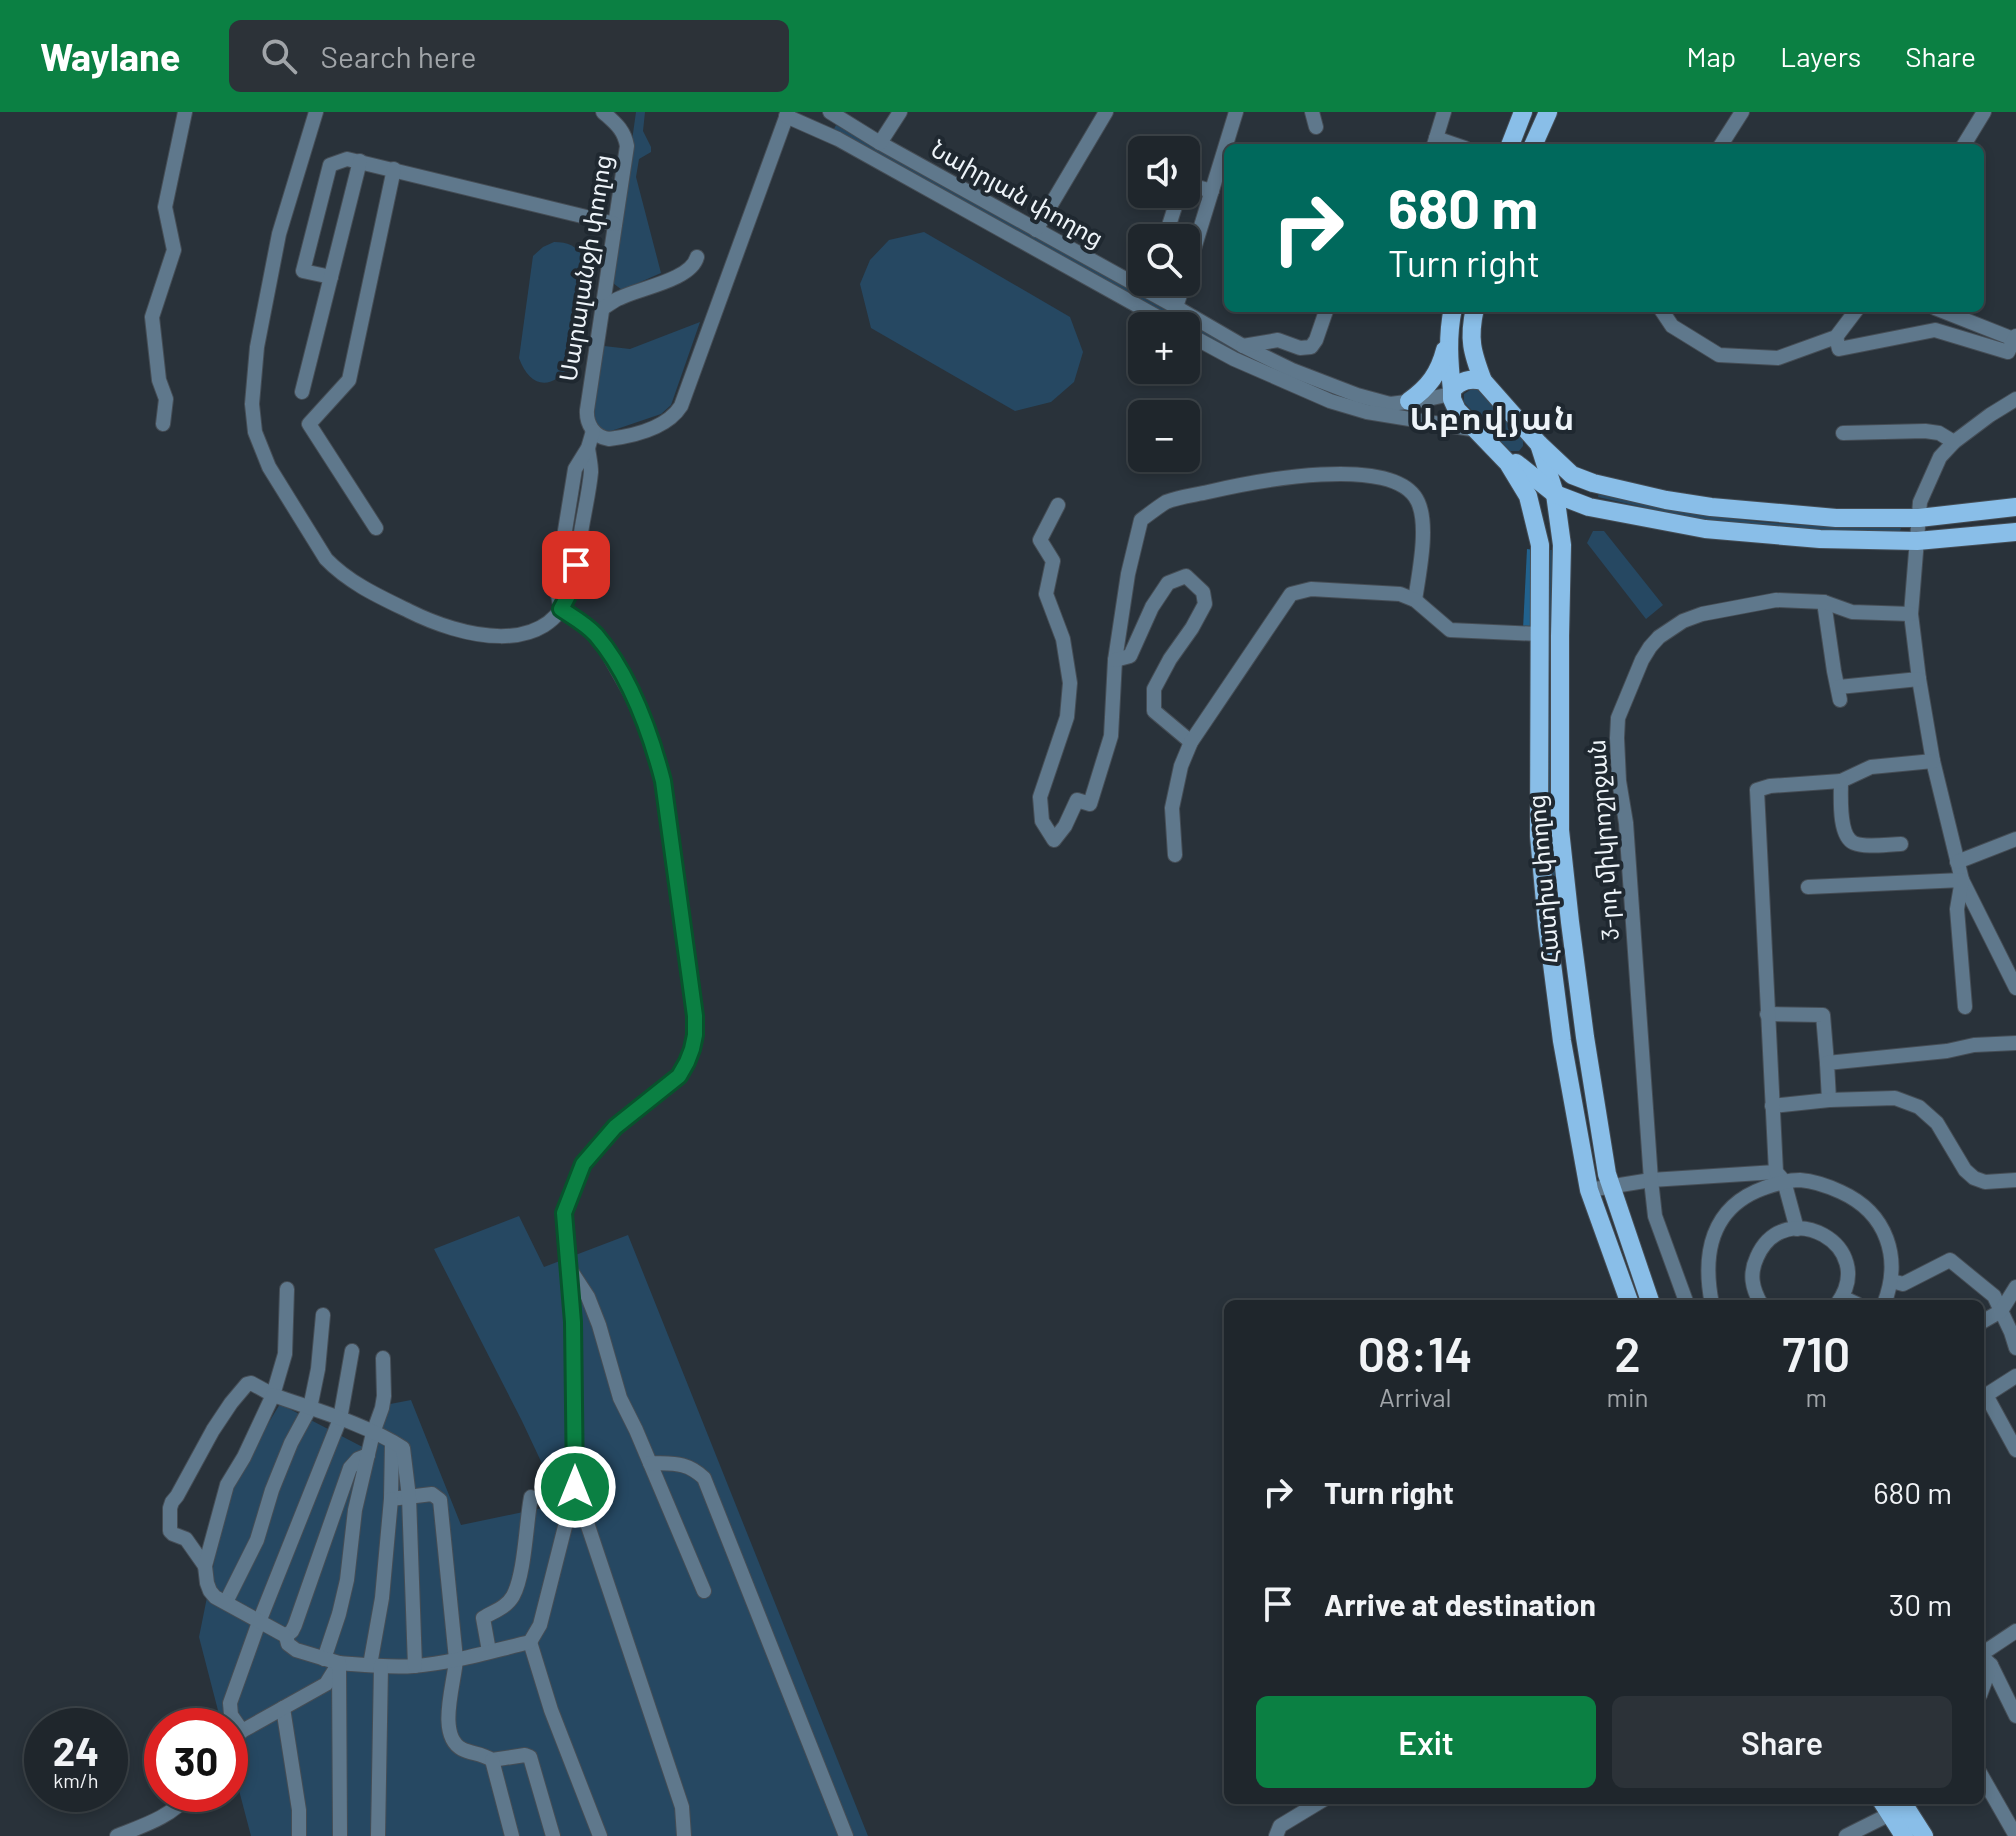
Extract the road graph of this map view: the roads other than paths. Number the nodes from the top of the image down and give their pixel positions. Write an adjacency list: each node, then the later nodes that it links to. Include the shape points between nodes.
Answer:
1 (185, 112): 51 (street, via 165,207 174,250 152,317 166,399)
2 (316, 112): 67 (street, via 279,234 257,347 252,420 269,467 332,565 409,611 464,632 508,636 542,627)
3 (603, 112): 26 (street, Սարալանջի փողոց, via 621,127 627,146)
4 (830, 112): 14 (street, Նաիրյան փողոց)
5 (900, 112): 14 (street)
6 (1106, 112): 28 (street)
7 (1236, 112): 16 (street)
8 (1444, 112): 15 (street)
9 (1523, 112): 17 (main road)
10 (1548, 112): 18 (main road)
11 (1742, 112): 19 (street)
12 (1984, 112): 20 (street)
13 (787, 114): 34 (street, Նաիրյան փողոց); 54 (street, via 681,406 657,425 614,439)
14 (880, 143): 28 (street, Նաիրյան փողոց)
15 (1434, 143)
16 (1226, 144)
17 (1511, 144)
18 (1534, 144)
19 (1722, 144)
20 (1964, 144)
21 (1224, 152): 25 (street)
22 (360, 161): 23 (street); 30 (street); 30 (street, via 330,165 303,271)
23 (394, 169): 26 (street); 62 (street, via 349,380 309,424)
24 (1200, 188): 25 (street)
25 (1212, 191): 27 (street)
26 (615, 224): 33 (street, Սարալանջի փողոց)
27 (1200, 227)
28 (1036, 230): 32 (street, Նաիրյան փողոց)
29 (697, 257): 33 (street, via 681,275)
30 (331, 277): 47 (street)
31 (1179, 296): 32 (street)
32 (1176, 307): 45 (street, Նաիրյան փողոց)
33 (603, 308): 54 (street, Սարալանջի փողոց, via 586,417)
34 (1149, 312)
35 (1326, 312): 45 (street, via 1311,347 1278,340)
36 (1452, 312): 41 (main road)
37 (1474, 312): 46 (main road, via 1471,352)
38 (1663, 312): 42 (street, via 1672,326 1719,355 1778,358)
39 (1855, 312): 42 (street)
40 (1945, 312): 43 (street)
41 (1449, 335): 48 (main road); 50 (main road, via 1441,367)
42 (1836, 337): 43 (street, via 1839,349 1935,330 2008,352)
43 (2015, 339)
44 (1200, 341): 52 (street, via 1330,401)
45 (1243, 346): 50 (street, Նաիրյան փողոց, via 1370,399)
46 (1483, 381): 48 (main road, via 1464,380); 55 (main road)
47 (302, 392)
48 (1452, 392): 50 (street, Նաիրյան փողոց); 52 (main road, via 1457,410)
49 (2016, 399): 56 (street)
50 (1409, 401)
51 (163, 424)
52 (1477, 430): 57 (main road)
53 (1843, 433): 56 (street, via 1925,431)
54 (596, 434): 67 (street, via 588,448 591,471 572,585)
55 (1537, 441): 57 (main road, via 1526,459); 58 (main road, Հատիս փողոց); 61 (main road, via 1572,475 1666,500 1836,518)
56 (1954, 442): 61 (street, via 1940,457 1920,502)
57 (1512, 463): 58 (main road); 69 (main road, Հատիս փողոց, via 1528,496 1540,545)
58 (1555, 494): 64 (main road, via 1589,507 1705,529); 91 (main road, Հատիս փողոց, via 1562,545 1560,830 1585,1037)
59 (1058, 505): 70 (street, via 1040,540 1053,561 1046,594 1063,639 1070,683 1067,717 1040,797 1042,821 1054,840 1077,800 1090,804 1111,736)
60 (2016, 507): 61 (main road)
61 (1919, 518): 64 (street)
62 (376, 528)
63 (2016, 532): 64 (main road)
64 (1917, 541): 68 (street)
65 (1415, 600): 69 (street, via 1450,630); 70 (street, via 1424,528 1418,501 1401,483 1351,473 1253,482 1168,502 1141,520); 72 (street, via 1400,594 1311,589 1291,594)
66 (1824, 602): 68 (street, 3-րդ միկրոշրջան, via 1852,612); 71 (street, via 1839,694); 89 (street, 3-րդ միկրոշրջան, via 1776,600 1683,621 1650,647 1618,718)
67 (561, 609): 94 (street, via 604,646 653,744 670,824 695,1016 692,1049 679,1076 615,1127 583,1164 564,1213)
68 (1911, 614): 71 (street)
69 (1538, 634): 92 (main road, Հատիս փողոց, via 1539,836 1562,1041)
70 (1115, 660): 72 (street, via 1130,656 1168,583 1186,576 1203,592 1205,604 1154,689 1154,711)
71 (1919, 679): 73 (street)
72 (1191, 742): 77 (street, via 1172,808)
73 (1933, 761): 74 (street, via 1871,767); 78 (street)
74 (1841, 781): 76 (street, via 1841,813 1851,842); 83 (street, via 1757,790)
75 (2016, 839): 78 (street)
76 (1901, 844)
77 (1175, 855)
78 (1957, 862): 79 (street)
79 (1962, 880): 80 (street); 81 (street); 82 (street, via 1957,909)
80 (1808, 887)
81 (2016, 988)
82 (1965, 1007)
83 (1767, 1014): 85 (street, via 1823,1015); 87 (street)
84 (2016, 1043): 85 (street)
85 (1827, 1063): 86 (street)
86 (1829, 1100): 87 (street); 90 (street, via 1895,1098 1919,1107 1937,1123 1974,1178)
87 (1772, 1106): 88 (street)
88 (1780, 1177): 89 (street); 93 (street); 95 (street, via 1817,1182 1865,1206 1888,1240); 101 (street, via 1742,1199 1713,1236 1707,1259)
89 (1651, 1180): 91 (street); 100 (street, 3-րդ միկրոշրջան, via 1655,1216)
90 (2016, 1180)
91 (1610, 1186): 92 (street); 99 (main road, Հատիս փողոց)
92 (1589, 1190): 98 (main road, Հատիս փողոց)
93 (1797, 1229): 102 (street, via 1777,1233 1760,1250 1752,1276); 103 (street, via 1821,1233 1842,1251 1848,1271)
94 (569, 1268): 121 (street, via 588,1297 620,1398); 122 (street)
95 (1892, 1281): 104 (street); 105 (street, via 1903,1284 1950,1260 1994,1296)
96 (2016, 1287): 105 (street)
97 (287, 1289): 112 (street, via 285,1354)
98 (1629, 1300)
99 (1650, 1300)
100 (1686, 1300)
101 (1712, 1300)
102 (1758, 1300)
103 (1840, 1300)
104 (1885, 1300)
105 (2001, 1311): 107 (street); 108 (street)
106 (323, 1315): 115 (street)
107 (1984, 1321)
108 (2016, 1348)
109 (352, 1351): 116 (street)
110 (383, 1358): 117 (street, via 384,1396)
111 (2016, 1375): 113 (street)
112 (273, 1395): 115 (street); 126 (street, via 227,1485); 126 (street, via 247,1384 213,1430 172,1502 170,1531 186,1539)
113 (1984, 1396)
114 (1984, 1399): 119 (street)
115 (310, 1408): 116 (street); 128 (street)
116 (340, 1419): 117 (street); 129 (street)
117 (373, 1433): 118 (street); 120 (street)
118 (392, 1442): 123 (street, via 403,1448); 125 (street)
119 (2016, 1450)
120 (368, 1455): 131 (street, via 350,1468 295,1625); 134 (street, via 347,1580)
121 (650, 1463): 127 (street); 159 (street, via 679,1464 704,1478)
122 (575, 1487): 132 (street, via 540,1625); 158 (street, via 682,1807)
123 (409, 1497): 125 (street); 135 (street, via 432,1494 440,1500); 139 (street)
124 (531, 1497): 133 (street, via 512,1596 483,1618)
125 (391, 1499): 138 (street)
126 (205, 1566): 128 (street, via 210,1591)
127 (704, 1591)
128 (226, 1602): 129 (street)
129 (259, 1622): 131 (street); 140 (street)
130 (2016, 1631): 136 (street)
131 (286, 1636): 134 (street, via 296,1650)
132 (530, 1642): 133 (street); 157 (street)
133 (489, 1651): 135 (street)
134 (324, 1659): 137 (street)
135 (456, 1659): 139 (street); 144 (street, via 449,1727 458,1746)
136 (1984, 1659): 142 (street)
137 (339, 1663): 138 (street); 141 (street, via 326,1684); 153 (street)
138 (375, 1666): 139 (street); 154 (street)
139 (415, 1666)
140 (230, 1708)
141 (283, 1708): 143 (street); 152 (street)
142 (2016, 1716)
143 (248, 1728)
144 (492, 1760): 155 (street); 156 (street, via 530,1757)
145 (1984, 1780): 150 (street)
146 (1317, 1804): 149 (street)
147 (1891, 1805): 160 (street); 161 (main road); 162 (main road)
148 (168, 1812): 151 (street)
149 (1278, 1831)
150 (2014, 1835)
151 (117, 1836)
152 (299, 1836)
153 (340, 1836)
154 (378, 1836)
155 (512, 1836)
156 (553, 1836)
157 (600, 1836)
158 (684, 1836)
159 (846, 1836)
160 (1846, 1836)
161 (1904, 1836)
162 (1924, 1836)

